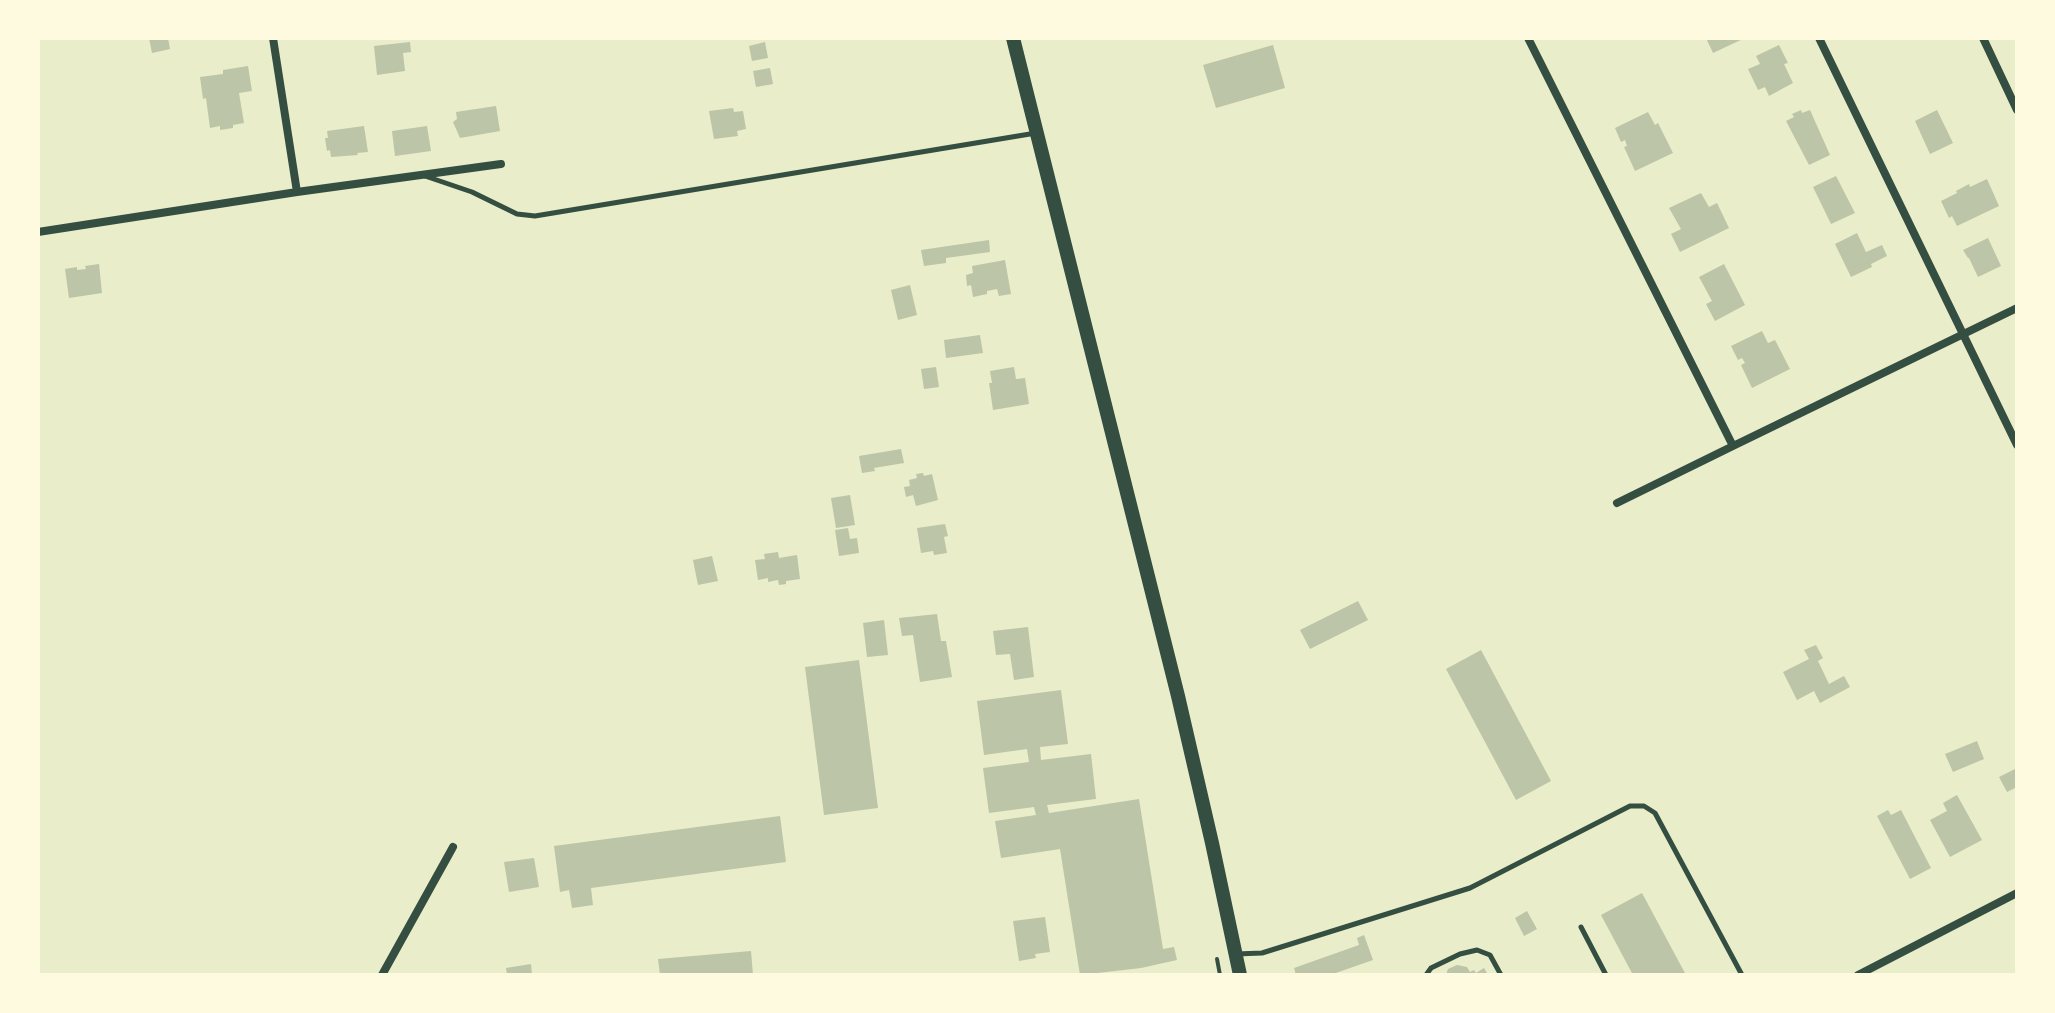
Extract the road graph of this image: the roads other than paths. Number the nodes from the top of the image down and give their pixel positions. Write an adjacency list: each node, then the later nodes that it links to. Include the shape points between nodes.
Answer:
1 (273, 38): 10 (street)
2 (1013, 38): 7 (main road)
3 (1528, 38): 15 (street)
4 (1819, 38): 13 (street)
5 (1983, 38): 6 (street)
6 (2017, 110)
7 (1037, 132): 9 (lane, via 535,216 517,214); 20 (main road, via 1178,696)
8 (501, 164): 9 (street)
9 (422, 175): 10 (street)
10 (297, 192): 11 (street)
11 (38, 232)
12 (2017, 308): 13 (street)
13 (1963, 336): 14 (street); 15 (street)
14 (2017, 445)
15 (1733, 446): 16 (street)
16 (1617, 503)
17 (453, 847): 21 (street)
18 (2017, 893): 27 (street)
19 (1581, 927): 25 (lane)
20 (1236, 954): 22 (main road); 26 (lane, via 1262,953 1470,888 1630,806 1644,806 1655,813)
21 (382, 975)
22 (1240, 975)
23 (1426, 975): 24 (lane, via 1431,968 1477,950 1490,955)
24 (1501, 975)
25 (1606, 975)
26 (1742, 975)
27 (1858, 975)

